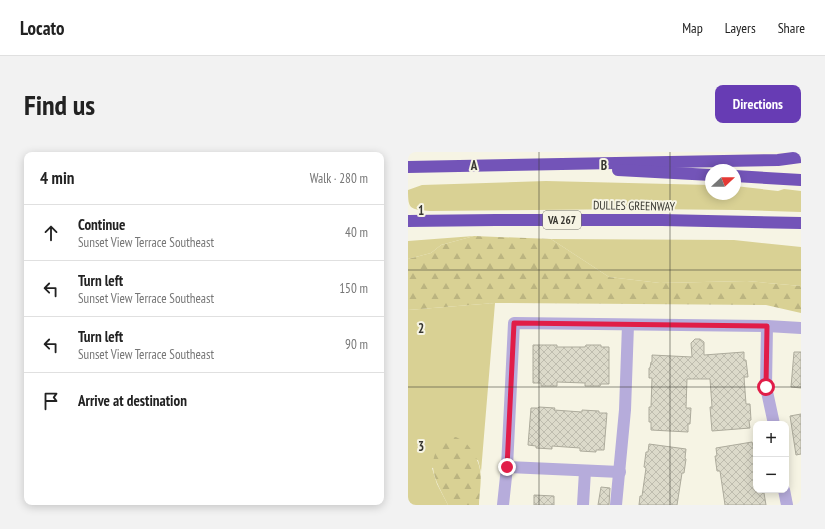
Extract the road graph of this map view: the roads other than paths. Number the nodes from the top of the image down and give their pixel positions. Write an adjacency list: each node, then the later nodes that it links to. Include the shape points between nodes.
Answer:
1 (801, 157): 2 (highway, via 778,160)
2 (517, 164): 3 (highway); 4 (highway)
3 (408, 167)
4 (705, 175)
5 (741, 176): 6 (highway)
6 (801, 180)
7 (408, 221): 8 (highway, DULLES GREENWAY / VA 267)
8 (716, 222): 9 (highway); 10 (highway)
9 (801, 223)
10 (801, 229)
11 (628, 324): 12 (street); 15 (street, via 514,323); 17 (street)
12 (767, 326): 13 (street); 14 (street, via 766,387)
13 (801, 328)
14 (773, 421)
15 (507, 467): 16 (street); 19 (street)
16 (585, 471): 17 (street); 20 (street)
17 (620, 472): 21 (street)
18 (785, 493): 22 (street)
19 (503, 505)
20 (583, 505)
21 (616, 505)
22 (787, 505)

